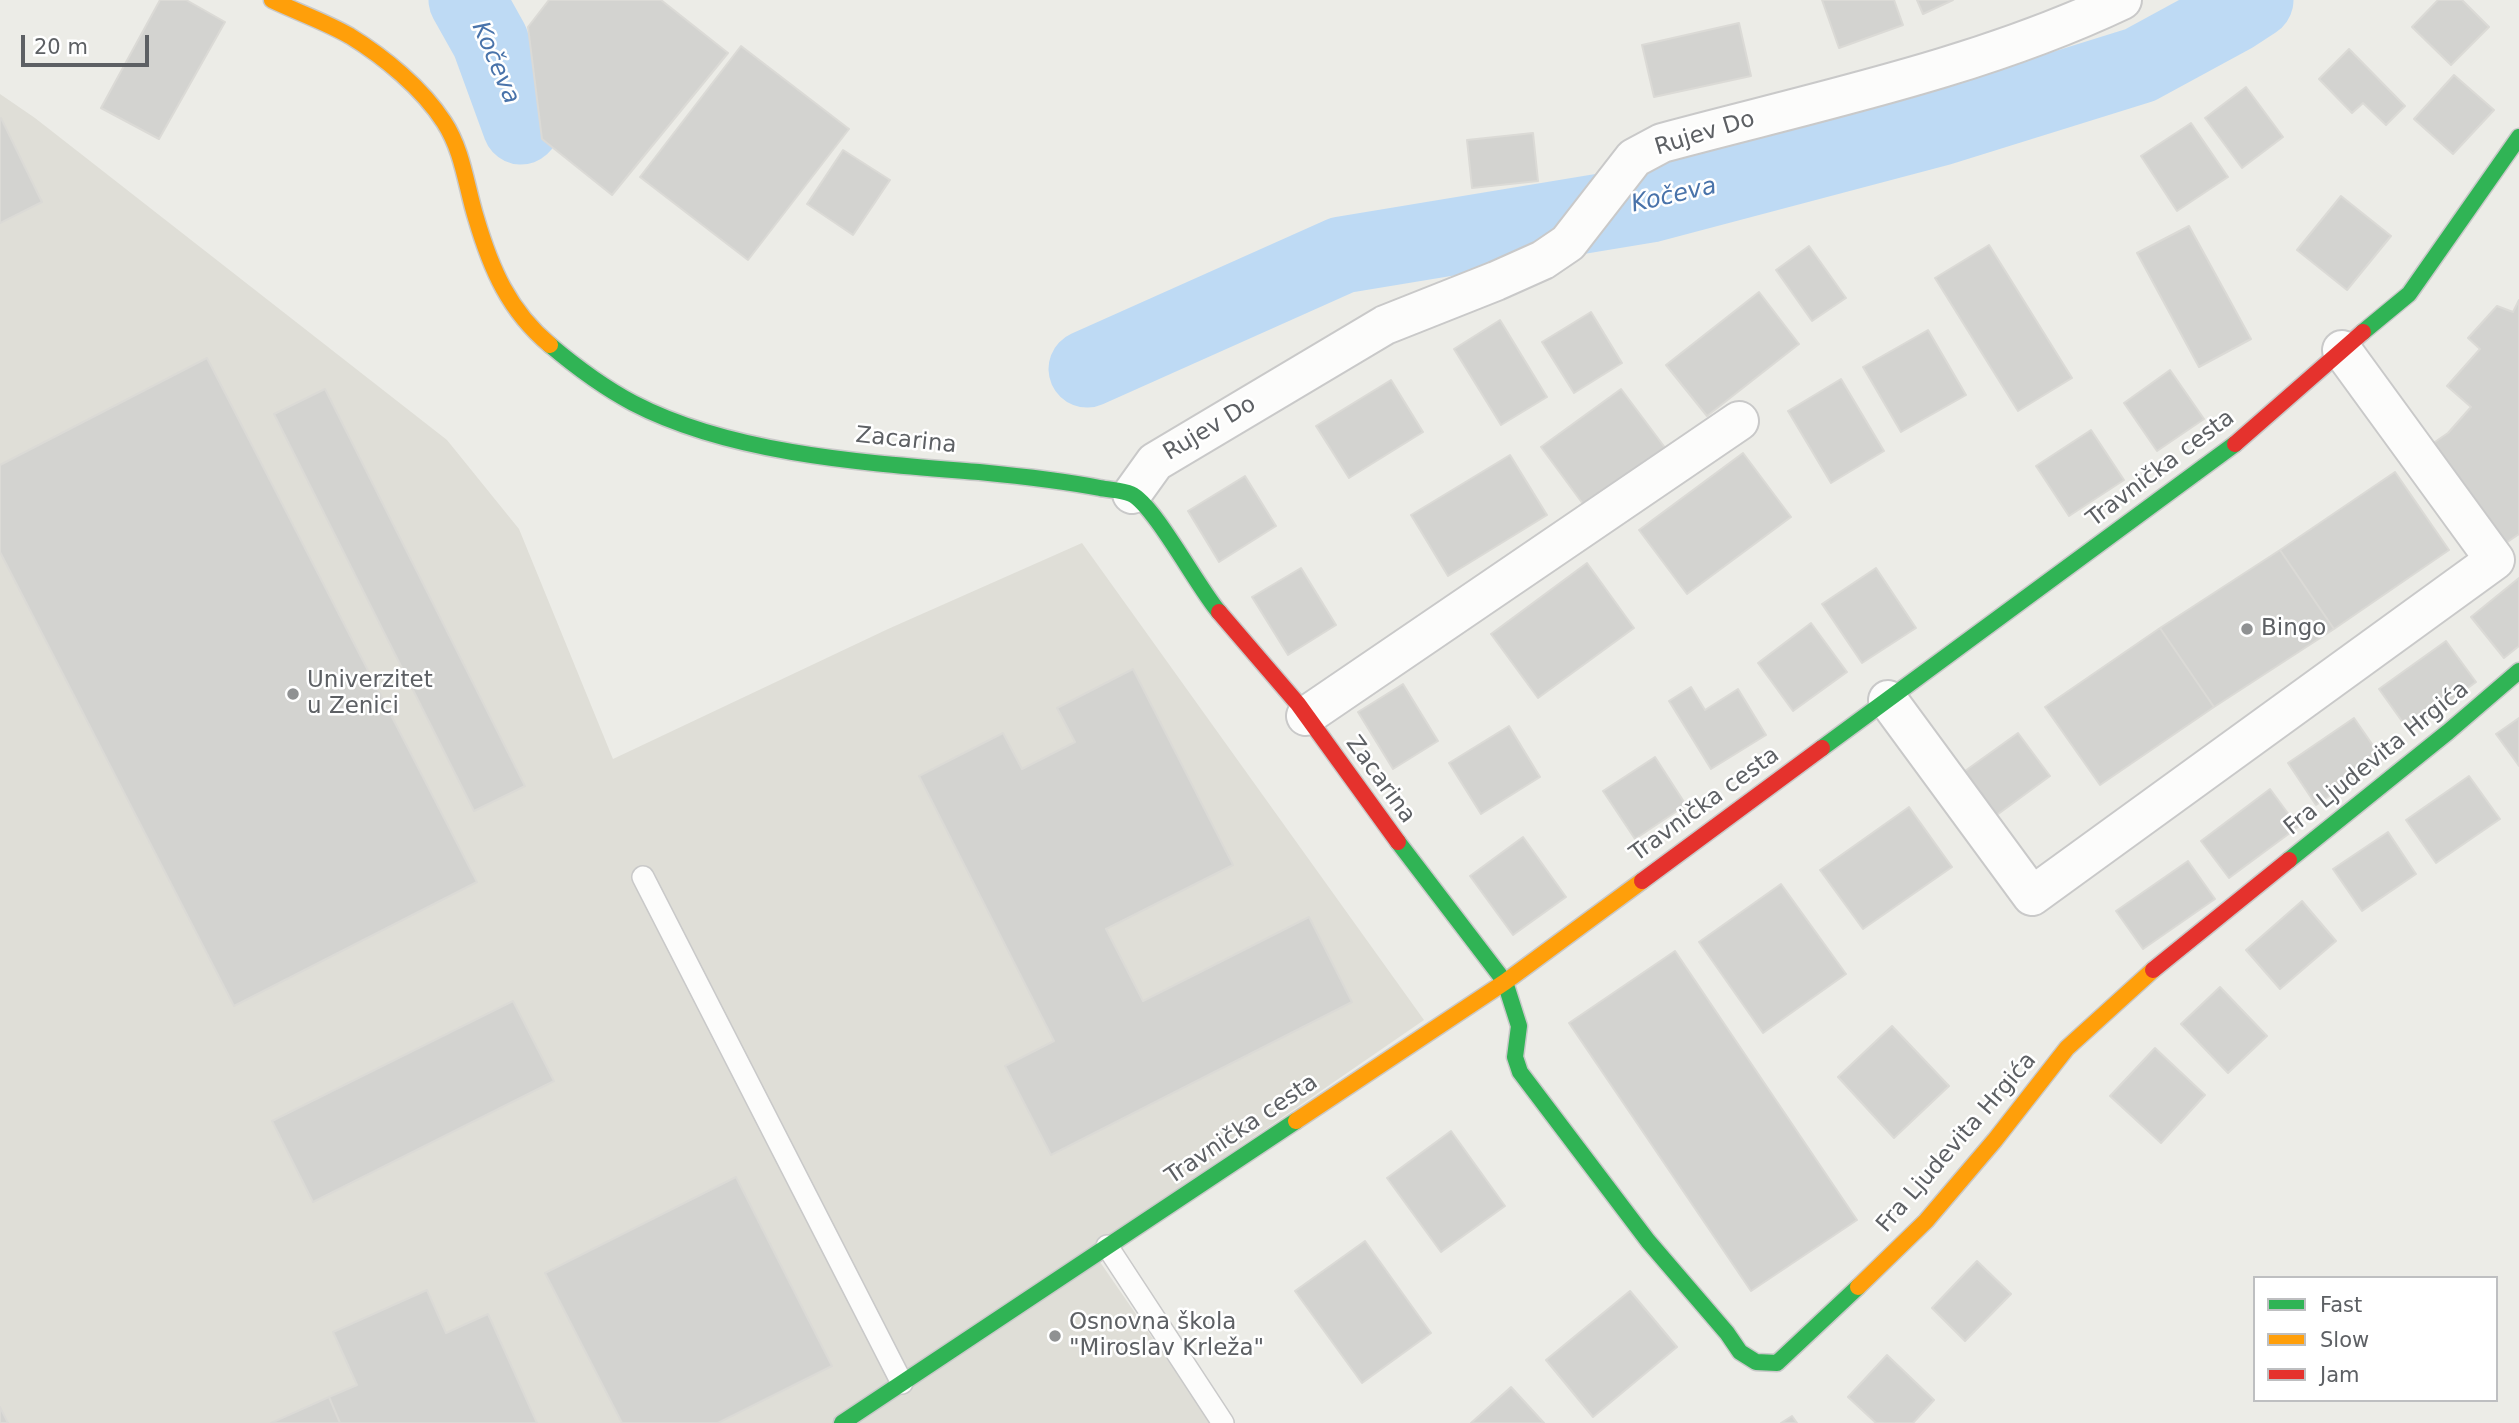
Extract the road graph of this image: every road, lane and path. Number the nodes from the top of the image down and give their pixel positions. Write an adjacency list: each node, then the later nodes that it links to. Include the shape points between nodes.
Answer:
1 (272, 0): 6 (street, Zacarina, via 349,37 424,96 445,123 461,157 476,219 503,292 534,332 632,404 702,431 762,446 884,464 1047,478)
2 (2122, 0): 6 (street, Rujev Do, via 2020,43 1661,143 1634,158 1568,243 1543,260 1385,325 1155,462)
3 (2519, 137): 4 (street, Travnička cesta, via 2409,294)
4 (2342, 349): 8 (street, Travnička cesta, via 2234,445); 8 (street, via 2495,559 2032,896)
5 (1739, 421): 9 (street)
6 (1132, 494): 9 (street, Zacarina, via 1152,513 1206,597)
7 (2519, 671): 11 (street, Fra Ljudevita Hrgića, via 2141,981 2067,1048 1926,1221 1777,1363 1755,1362 1740,1352 1648,1241 1520,1072 1515,1057 1519,1027)
8 (1888, 700): 11 (street, Travnička cesta)
9 (1306, 716): 11 (street, Zacarina)
10 (643, 877): 13 (lane)
11 (1505, 982): 12 (street, Travnička cesta)
12 (1107, 1246): 13 (street, Travnička cesta); 15 (lane)
13 (902, 1383): 14 (street, Travnička cesta)
14 (842, 1423)
15 (1223, 1423)

